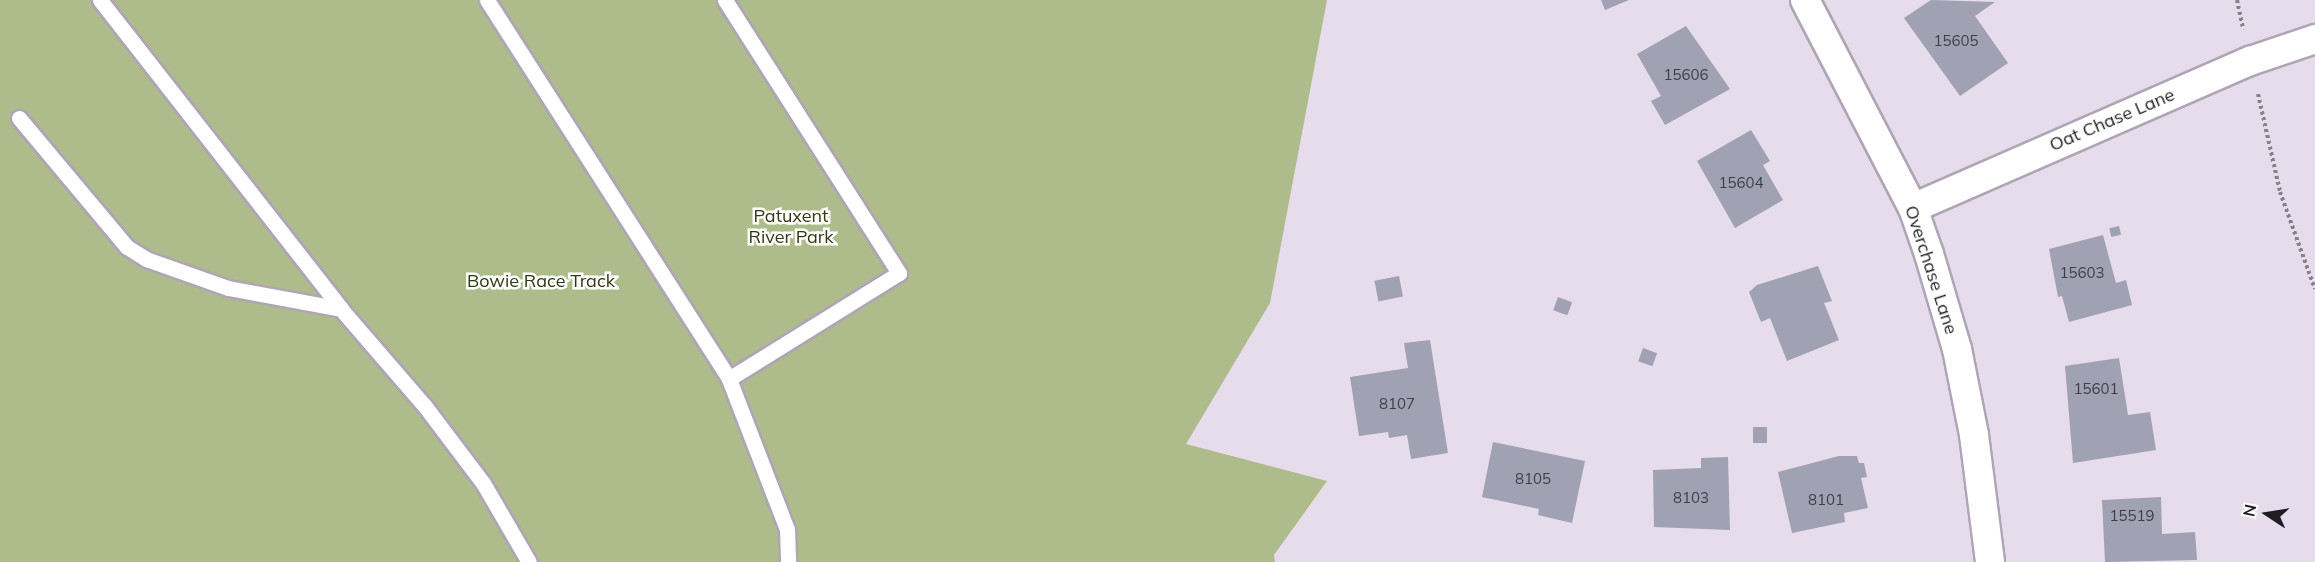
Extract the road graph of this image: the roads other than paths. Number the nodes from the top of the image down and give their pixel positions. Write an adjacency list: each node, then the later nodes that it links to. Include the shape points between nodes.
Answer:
1 (100, 0): 8 (lane)
2 (487, 0): 9 (lane)
3 (724, 0): 9 (lane, via 898,273)
4 (1805, 0): 7 (street, Overchase Lane)
5 (2315, 39): 7 (street, Oat Chase Lane, via 2250,61)
6 (20, 118): 8 (lane, via 127,247 146,259 228,288)
7 (1913, 208): 12 (street, Overchase Lane, via 1957,349 1985,505)
8 (341, 309): 10 (lane, via 470,466)
9 (729, 379): 11 (lane, via 787,529)
10 (529, 562)
11 (788, 562)
12 (1990, 562)

